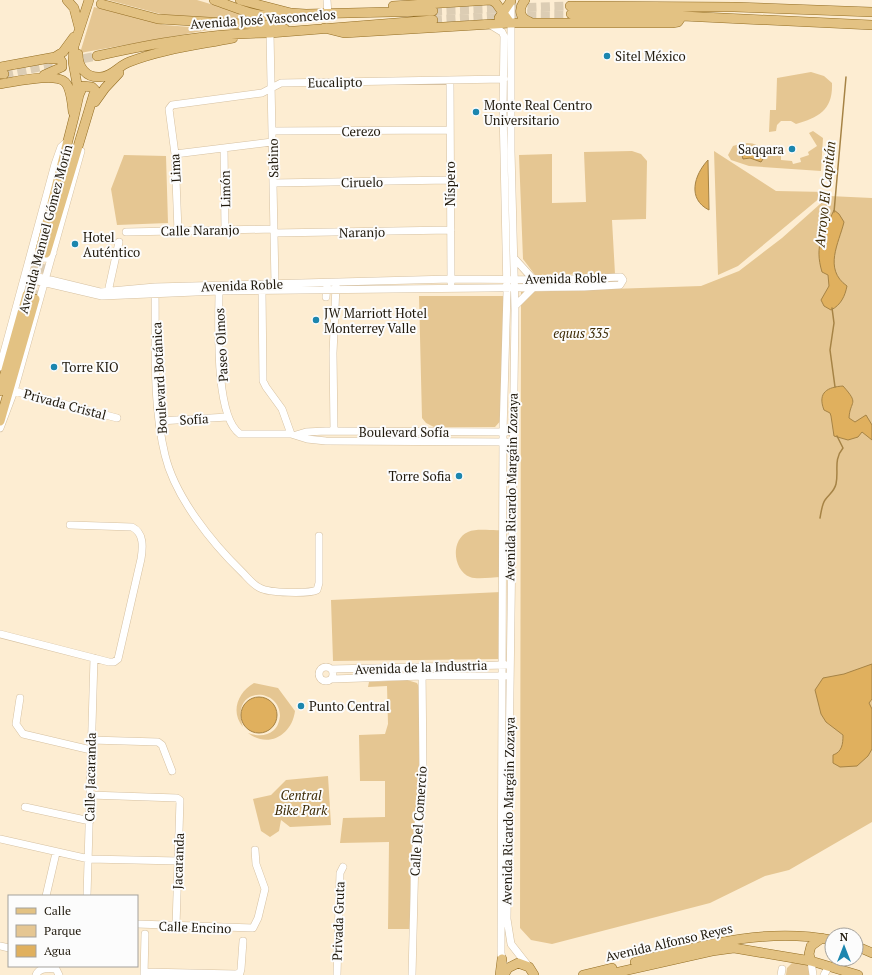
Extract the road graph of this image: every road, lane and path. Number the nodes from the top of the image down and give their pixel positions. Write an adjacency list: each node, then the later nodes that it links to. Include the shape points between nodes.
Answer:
1 (67, 0): 25 (main road, via 74,8)
2 (89, 0): 25 (main road, Avenida Manuel Gómez Morín)
3 (214, 0): 14 (main road, via 266,16)
4 (240, 0): 14 (main road)
5 (327, 0): 17 (street)
6 (511, 0): 16 (main road); 21 (street, Avenida Ricardo Margáin Zozaya)
7 (525, 0): 20 (main road, via 520,7 521,15)
8 (618, 0): 10 (main road)
9 (461, 1): 15 (main road, via 369,8); 16 (main road, via 491,0 496,3)
10 (683, 3): 13 (main road); 18 (main road, via 571,10)
11 (101, 4): 26 (main road, via 158,19 277,26)
12 (433, 11): 15 (main road, Avenida José Vasconcelos)
13 (872, 12)
14 (291, 13): 17 (main road, Avenida José Vasconcelos)
15 (351, 14): 17 (main road, Avenida José Vasconcelos)
16 (502, 14): 21 (main road); 22 (main road)
17 (328, 15)
18 (682, 16): 20 (main road, via 678,22 672,23); 23 (main road)
19 (433, 20): 24 (main road, Avenida José Vasconcelos)
20 (530, 22): 21 (main road)
21 (510, 23): 22 (main road); 56 (street, Avenida Ricardo Margáin Zozaya)
22 (489, 24): 24 (main road, via 349,33); 33 (street, Avenida Ricardo Margáin Zozaya, via 501,30 504,36)
23 (872, 25)
24 (324, 28): 26 (main road, Avenida José Vasconcelos)
25 (79, 29): 30 (main road, via 63,52); 31 (main road, via 78,58 88,74 108,76); 38 (main road, Avenida Manuel Gómez Morín, via 73,53)
26 (288, 31): 28 (main road, Avenida José Vasconcelos)
27 (244, 32): 28 (main road, Avenida José Vasconcelos); 29 (main road, Avenida José Vasconcelos, via 148,44); 31 (main road, via 235,38 148,55)
28 (270, 33): 37 (street, Sabino)
29 (97, 56)
30 (45, 59): 32 (main road); 35 (main road, via 60,59 62,67 52,73)
31 (131, 61): 40 (main road, via 105,88)
32 (1, 72)
33 (504, 79): 34 (street, Eucalipto); 60 (street, Avenida Ricardo Margáin Zozaya)
34 (450, 80): 37 (street, Eucalipto, via 282,83); 42 (street, Níspero)
35 (21, 81): 36 (main road); 41 (main road, via 50,77 61,80 68,87)
36 (0, 84)
37 (271, 88): 39 (street, Eucalipto, via 262,93); 43 (street, Sabino)
38 (79, 94): 40 (main road, via 83,86 94,89); 41 (main road, Avenida Manuel Gómez Morín)
39 (170, 106): 46 (street, Lima)
40 (88, 113): 55 (main road, Avenida Manuel Gómez Morín)
41 (74, 117): 55 (main road, Avenida Manuel Gómez Morín)
42 (450, 130): 43 (street, Cerezo); 47 (street, Níspero)
43 (272, 132): 44 (street, Sabino)
44 (272, 142): 45 (street); 48 (street, Sabino)
45 (224, 148): 46 (street); 49 (street, Limón)
46 (175, 154): 51 (street, Lima)
47 (450, 180): 48 (street, Ciruelo); 50 (street, Níspero)
48 (273, 183): 52 (street, Sabino)
49 (225, 230): 51 (street, Calle Naranjo); 52 (street, Calle Naranjo)
50 (450, 230): 52 (street, Naranjo); 59 (street, Níspero)
51 (178, 231): 53 (street, Calle Naranjo)
52 (274, 231): 64 (street, Sabino)
53 (126, 232)
54 (119, 242): 75 (street)
55 (43, 252): 57 (street, Avenida Manuel Gómez Morín); 63 (street, Avenida Manuel Gómez Morín)
56 (514, 258): 61 (street, Avenida Ricardo Margáin Zozaya); 62 (street)
57 (25, 276): 63 (street, Avenida Roble); 76 (street, Avenida Manuel Gómez Morín)
58 (583, 278): 62 (street, Avenida Roble); 65 (street); 65 (street, Avenida Roble, via 621,277 623,280 620,285)
59 (451, 279): 60 (street, Avenida Roble); 66 (street, Níspero); 70 (street, Avenida Roble)
60 (506, 279): 61 (street, Avenida Roble); 67 (street, Avenida Ricardo Margáin Zozaya)
61 (514, 279): 62 (street, Avenida Roble); 68 (street, Avenida Ricardo Margáin Zozaya)
62 (533, 279)
63 (46, 280): 71 (street, Avenida Roble, via 99,296); 75 (street, Avenida Roble); 77 (street, Avenida Manuel Gómez Morín)
64 (275, 284): 71 (street, Avenida Roble); 73 (street, Avenida Roble)
65 (584, 287): 69 (street, Avenida Roble)
66 (451, 288): 67 (street, Avenida Roble); 70 (street, Avenida Roble)
67 (507, 288): 68 (street, Avenida Roble); 88 (street, Avenida Ricardo Margáin Zozaya)
68 (515, 288): 69 (street, Avenida Roble); 78 (street, Avenida Ricardo Margáin Zozaya)
69 (533, 288): 78 (street)
70 (336, 289): 73 (street, Avenida Roble); 87 (street, via 333,353)
71 (155, 290): 74 (street, Avenida Roble); 75 (street, Avenida Roble); 85 (street, Boulevard Botánica)
72 (262, 290): 73 (street, Avenida Roble); 74 (street, Avenida Roble); 90 (street, via 264,381 282,409)
73 (326, 290)
74 (219, 291): 83 (street, Paseo Olmos, via 219,369)
75 (108, 292)
76 (19, 299): 77 (street, via 24,294 33,294 37,296); 79 (street, Avenida Manuel Gómez Morín)
77 (34, 299): 80 (main road, Avenida Manuel Gómez Morín); 81 (street, Avenida Manuel Gómez Morín); 84 (main road, Avenida Manuel Gómez Morín)
78 (515, 306): 89 (street, Avenida Ricardo Margáin Zozaya)
79 (0, 367)
80 (0, 391)
81 (14, 391): 82 (street, Privada Cristal); 86 (street, Avenida Manuel Gómez Morín)
82 (117, 418)
83 (229, 420): 85 (street, Sofía); 90 (street, Boulevard Sofía, via 234,430 240,434)
84 (0, 421)
85 (160, 421): 94 (street, Boulevard Botánica, via 169,469 185,500 223,554 256,586 268,591 317,590 320,583)
86 (0, 428)
87 (334, 431): 88 (street, Boulevard Sofía); 90 (street, Boulevard Sofía)
88 (504, 432): 89 (street, Boulevard Sofía); 91 (street, Avenida Ricardo Margáin Zozaya)
89 (512, 432): 92 (street, Avenida Ricardo Margáin Zozaya)
90 (294, 435): 91 (street, Boulevard Sofía, via 326,441)
91 (504, 442): 92 (street, Boulevard Sofía); 97 (street, Avenida Ricardo Margáin Zozaya)
92 (512, 442): 97 (street, Avenida Ricardo Margáin Zozaya)
93 (70, 525): 96 (street, via 132,527 138,531 142,541 141,559 119,656 112,663)
94 (319, 536)
95 (0, 634): 96 (street)
96 (94, 658): 105 (street, Calle Jacaranda)
97 (506, 665): 98 (street, Avenida de la Industria); 101 (street, Avenida Ricardo Margáin Zozaya); 102 (street, Avenida Ricardo Margáin Zozaya)
98 (422, 667): 99 (street, Avenida de la Industria); 100 (street, Calle Del Comercio)
99 (331, 669): 103 (street, via 334,674); 103 (street, via 323,668 319,675 324,681)
100 (423, 676): 101 (street, Avenida de la Industria); 103 (street, Avenida de la Industria); 134 (street, Calle Del Comercio, via 423,777 414,856)
101 (502, 676): 102 (street, Avenida de la Industria); 124 (street, Avenida Ricardo Margáin Zozaya)
102 (510, 676): 128 (street, Avenida Ricardo Margáin Zozaya, via 507,929 511,944)
103 (332, 679)
104 (20, 698): 106 (street, via 16,724 23,734)
105 (91, 740): 106 (street, Calle Jacaranda); 107 (street, via 158,742 162,745)
106 (90, 750): 108 (street, Calle Jacaranda)
107 (172, 771)
108 (90, 795): 110 (street, Calle Jacaranda); 115 (street, Jacaranda, via 177,798 181,803)
109 (25, 807): 110 (street)
110 (90, 822): 114 (street, Calle Jacaranda)
111 (0, 839): 113 (street)
112 (255, 850): 120 (street, Calle Encino, via 256,864 265,889 253,928)
113 (56, 853): 114 (street); 117 (street)
114 (89, 859): 115 (street); 118 (street, Calle Jacaranda)
115 (179, 861): 120 (street, Jacaranda)
116 (343, 867): 133 (street, Privada Gruta, via 340,873)
117 (46, 895)
118 (87, 895)
119 (138, 924): 120 (street, Calle Encino)
120 (176, 926)
121 (144, 934): 129 (street)
122 (822, 938): 125 (main road, via 811,946); 135 (main road, Avenida Alfonso Reyes, via 755,936 711,943)
123 (243, 941): 129 (street, via 240,973)
124 (502, 959): 130 (main road)
125 (811, 961): 126 (main road, Avenida Alfonso Reyes); 136 (main road, Avenida Alfonso Reyes, via 734,948); 137 (street)
126 (824, 965)
127 (832, 967): 138 (main road, Avenida Alfonso Reyes)
128 (533, 972): 130 (main road, via 518,963 513,964)
129 (144, 973)
130 (503, 974)
131 (36, 975): 132 (street, via 42,969 49,968 56,969)
132 (59, 975)
133 (337, 975)
134 (412, 975)
135 (583, 975)
136 (606, 975)
137 (813, 975)
138 (858, 975)

